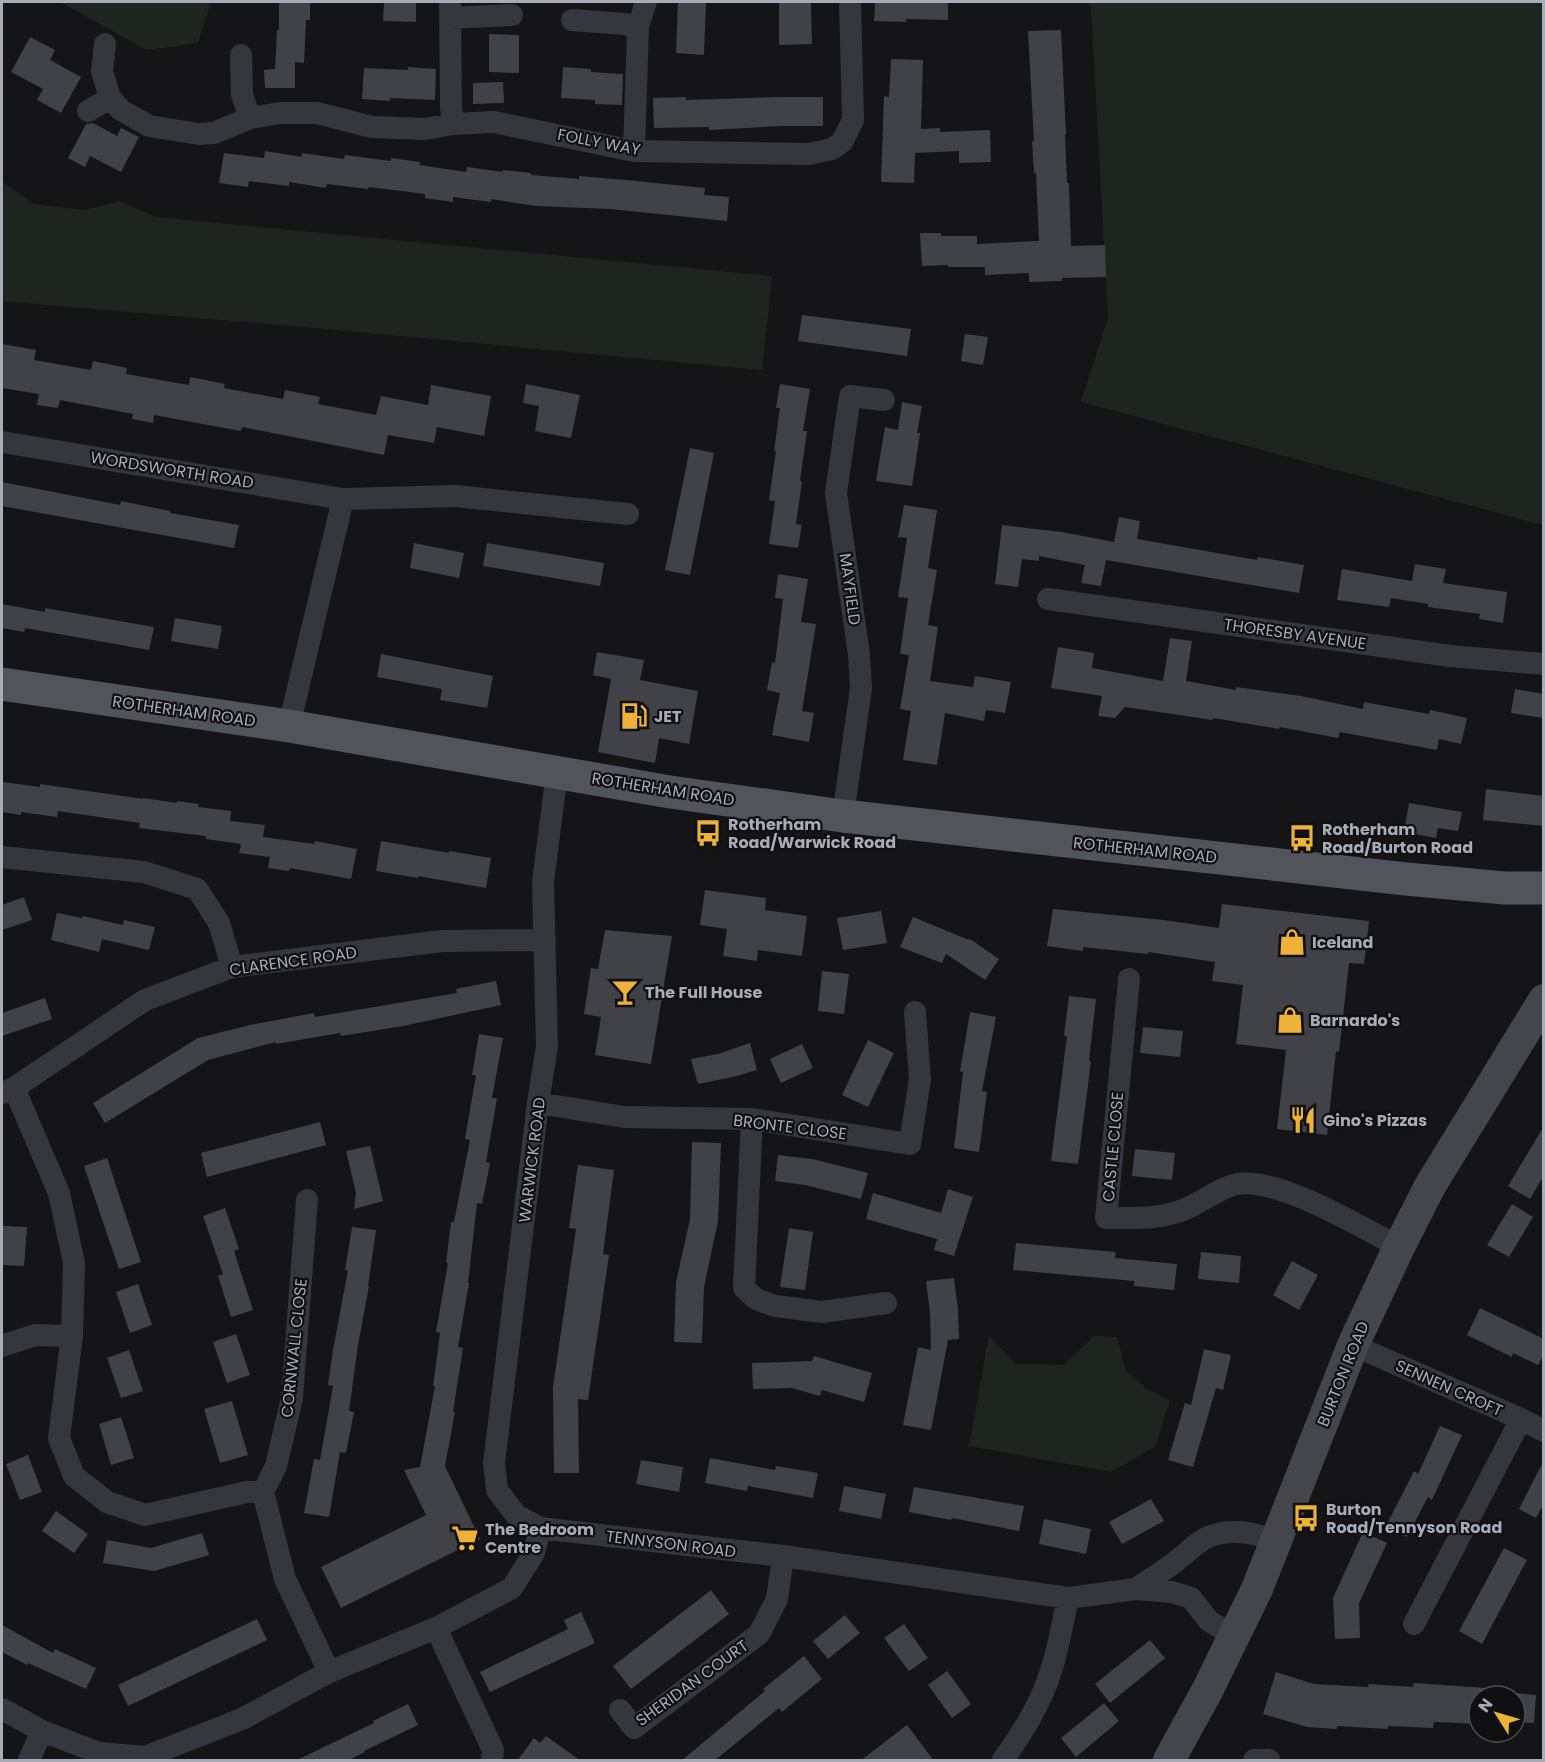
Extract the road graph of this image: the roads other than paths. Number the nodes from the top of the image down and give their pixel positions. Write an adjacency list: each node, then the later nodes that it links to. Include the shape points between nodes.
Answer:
1 (646, 2): 6 (street)
2 (850, 2): 13 (street, FOLLY WAY, via 853,120 842,142 832,149 809,154)
3 (450, 10): 4 (street); 12 (street)
4 (512, 15)
5 (572, 20): 6 (street)
6 (638, 27): 13 (street)
7 (105, 44): 9 (street, via 102,71)
8 (241, 55): 11 (street, via 242,95)
9 (110, 98): 10 (street); 11 (street, FOLLY WAY, via 121,110 149,126 199,134 214,133)
10 (88, 111)
11 (250, 118): 12 (street, FOLLY WAY, via 317,113 372,127 425,129)
12 (453, 124): 13 (street, FOLLY WAY, via 494,122)
13 (634, 151)
14 (884, 400): 23 (street, MAYFIELD, via 850,396 836,493 861,688)
15 (2, 442): 16 (street, WORDSWORTH ROAD)
16 (343, 499): 17 (street, WORDSWORTH ROAD, via 455,496); 21 (street)
17 (628, 514)
18 (1048, 599): 19 (street, THORESBY AVENUE, via 1450,656)
19 (1544, 664)
20 (2, 684): 21 (main road, ROTHERHAM ROAD)
21 (289, 726): 22 (main road, ROTHERHAM ROAD)
22 (557, 772): 23 (main road, ROTHERHAM ROAD); 26 (street, WARWICK ROAD, via 543,882)
23 (843, 816): 25 (main road, ROTHERHAM ROAD)
24 (2, 857): 27 (street, via 144,872 197,889 219,923)
25 (1534, 893)
26 (545, 940): 27 (street, CLARENCE ROAD, via 442,940); 32 (street, WARWICK ROAD, via 547,1046)
27 (232, 967): 31 (street, CLARENCE ROAD, via 145,1000)
28 (1129, 979): 35 (street, CASTLE CLOSE, via 1106,1218 1154,1218 1187,1208 1234,1184 1255,1184 1313,1202)
29 (1544, 1000): 35 (street, BURTON ROAD, via 1430,1186)
30 (915, 1012): 33 (street, BRONTE CLOSE, via 920,1079 910,1144)
31 (8, 1091): 37 (street, via 60,1193 74,1263)
32 (538, 1103): 33 (street, BRONTE CLOSE, via 624,1117); 43 (street, WARWICK ROAD, via 494,1463 497,1490 516,1515)
33 (753, 1119): 36 (street, via 744,1288 756,1299 775,1306 822,1312)
34 (307, 1200): 42 (street, CORNWALL CLOSE, via 292,1398 276,1466)
35 (1399, 1247): 38 (street, BURTON ROAD)
36 (886, 1303)
37 (72, 1336): 39 (street, via 35,1335); 42 (street, via 59,1438 74,1476 107,1503 145,1515 247,1492)
38 (1353, 1345): 40 (street, SENNEN CROFT); 44 (street, BURTON ROAD)
39 (2, 1346)
40 (1521, 1419): 41 (street, SENNEN CROFT); 48 (street)
41 (1544, 1431)
42 (263, 1492): 51 (street, via 285,1579)
43 (540, 1528): 45 (street, TENNYSON ROAD); 49 (street, via 534,1553 512,1588)
44 (1276, 1541): 46 (street, TENNYSON ROAD, via 1240,1532 1206,1538); 50 (street, BURTON ROAD)
45 (783, 1557): 47 (street, TENNYSON ROAD); 53 (street, SHERIDAN COURT, via 777,1599 759,1634 634,1728)
46 (1136, 1588): 47 (street, TENNYSON ROAD); 50 (street, TENNYSON ROAD, via 1172,1592 1191,1599 1209,1621)
47 (1068, 1598): 58 (street, via 1043,1692)
48 (1414, 1624)
49 (436, 1628): 51 (street); 57 (street, via 493,1750)
50 (1235, 1637): 59 (street, BURTON ROAD)
51 (329, 1672): 54 (street, via 242,1719 145,1757 99,1753)
52 (2, 1709): 54 (street)
53 (620, 1710)
54 (42, 1731): 56 (street)
55 (1254, 1760): 60 (street)
56 (29, 1761)
57 (492, 1761)
58 (1004, 1761)
59 (1169, 1761)
60 (1269, 1761)

